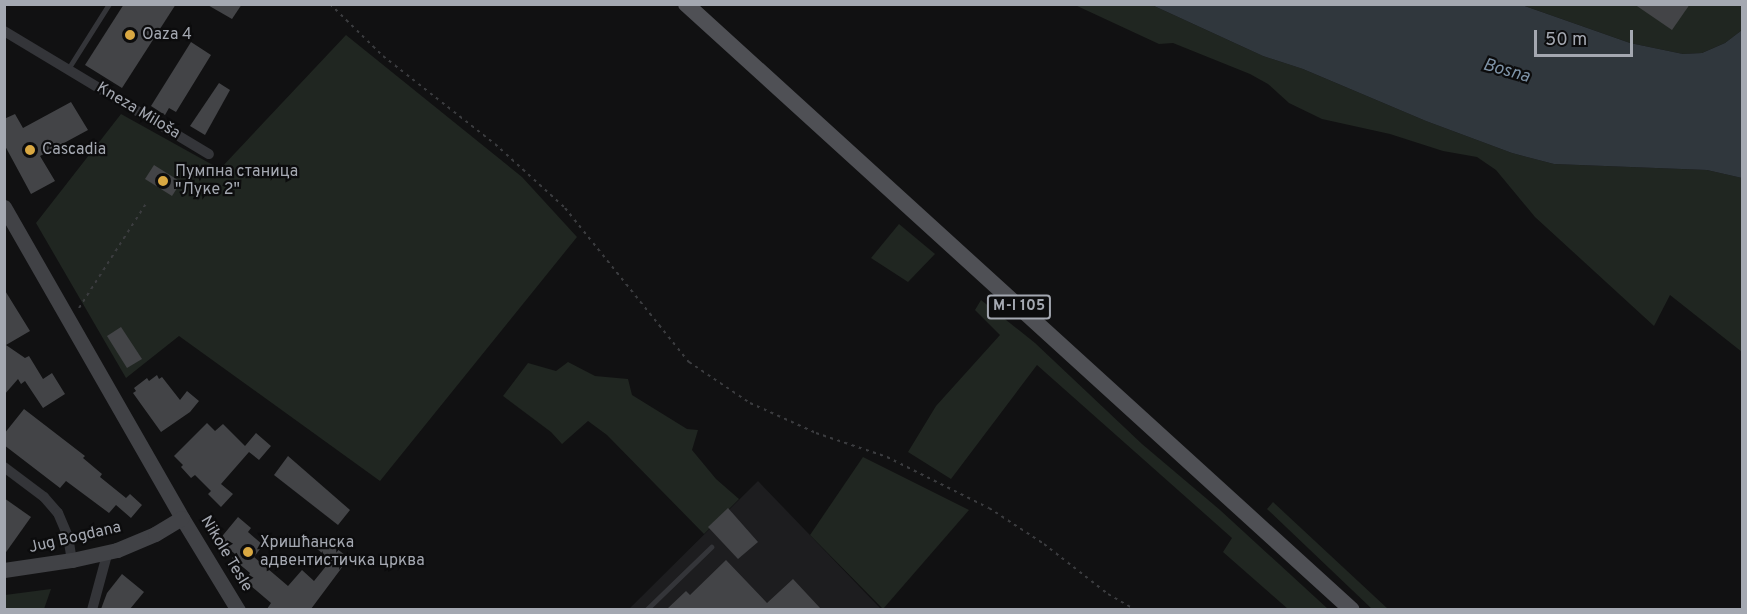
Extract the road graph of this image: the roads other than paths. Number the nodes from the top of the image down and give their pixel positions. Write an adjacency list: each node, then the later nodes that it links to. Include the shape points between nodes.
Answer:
1 (109, 4): 4 (lane)
2 (686, 4): 16 (main road, M-I 105)
3 (4, 31): 4 (street, Kneza Miloša)
4 (68, 69): 5 (street, Kneza Miloša)
5 (209, 154)
6 (4, 207): 8 (street, Nikole Tesle)
7 (4, 467): 11 (street, via 44,497 58,513 68,536)
8 (183, 518): 10 (street, Jug Bogdana, via 155,534); 13 (street, Nikole Tesle)
9 (711, 547): 15 (lane)
10 (108, 552): 11 (street, Jug Bogdana); 14 (street)
11 (72, 560): 12 (street, Jug Bogdana)
12 (4, 570)
13 (234, 608)
14 (92, 609)
15 (646, 609)
16 (1352, 609)

